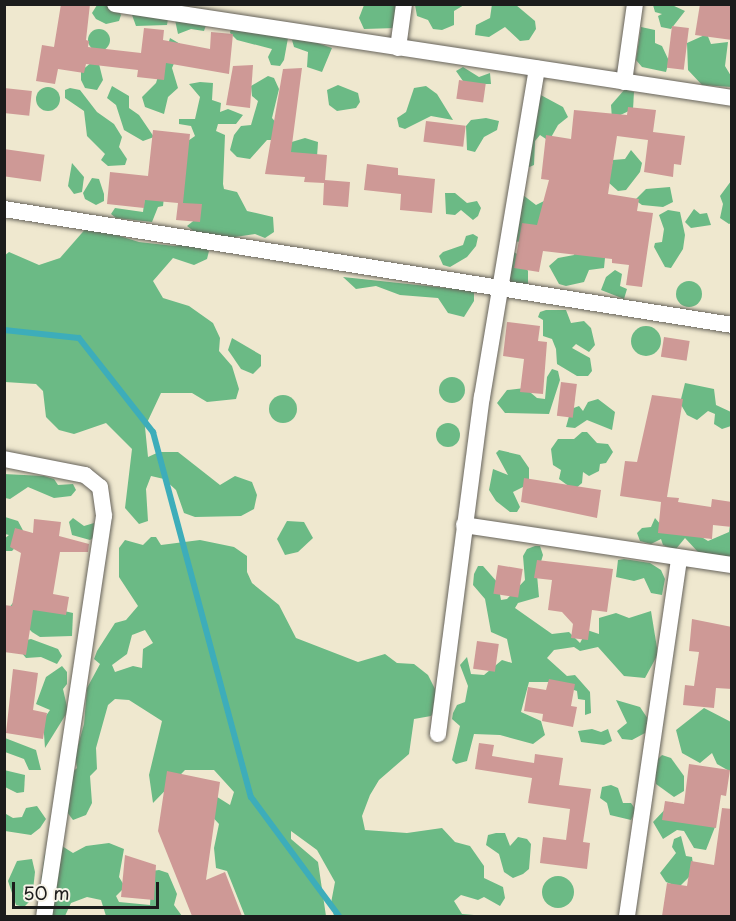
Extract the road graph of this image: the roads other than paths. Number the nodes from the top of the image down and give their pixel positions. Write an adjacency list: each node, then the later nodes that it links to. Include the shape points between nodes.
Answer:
1 (115, 4): 4 (street)
2 (404, 4): 5 (street)
3 (635, 4): 7 (street)
4 (179, 9): 5 (street)
5 (398, 48): 6 (street)
6 (537, 69): 7 (street); 10 (street)
7 (624, 82): 8 (street)
8 (732, 99)
9 (4, 209): 10 (street)
10 (500, 288): 11 (street); 13 (street)
11 (732, 325)
12 (4, 459): 17 (street, via 85,475 100,487 104,516)
13 (464, 525): 14 (street); 16 (street)
14 (679, 558): 15 (street); 18 (street)
15 (732, 565)
16 (438, 734)
17 (44, 916)
18 (627, 916)

